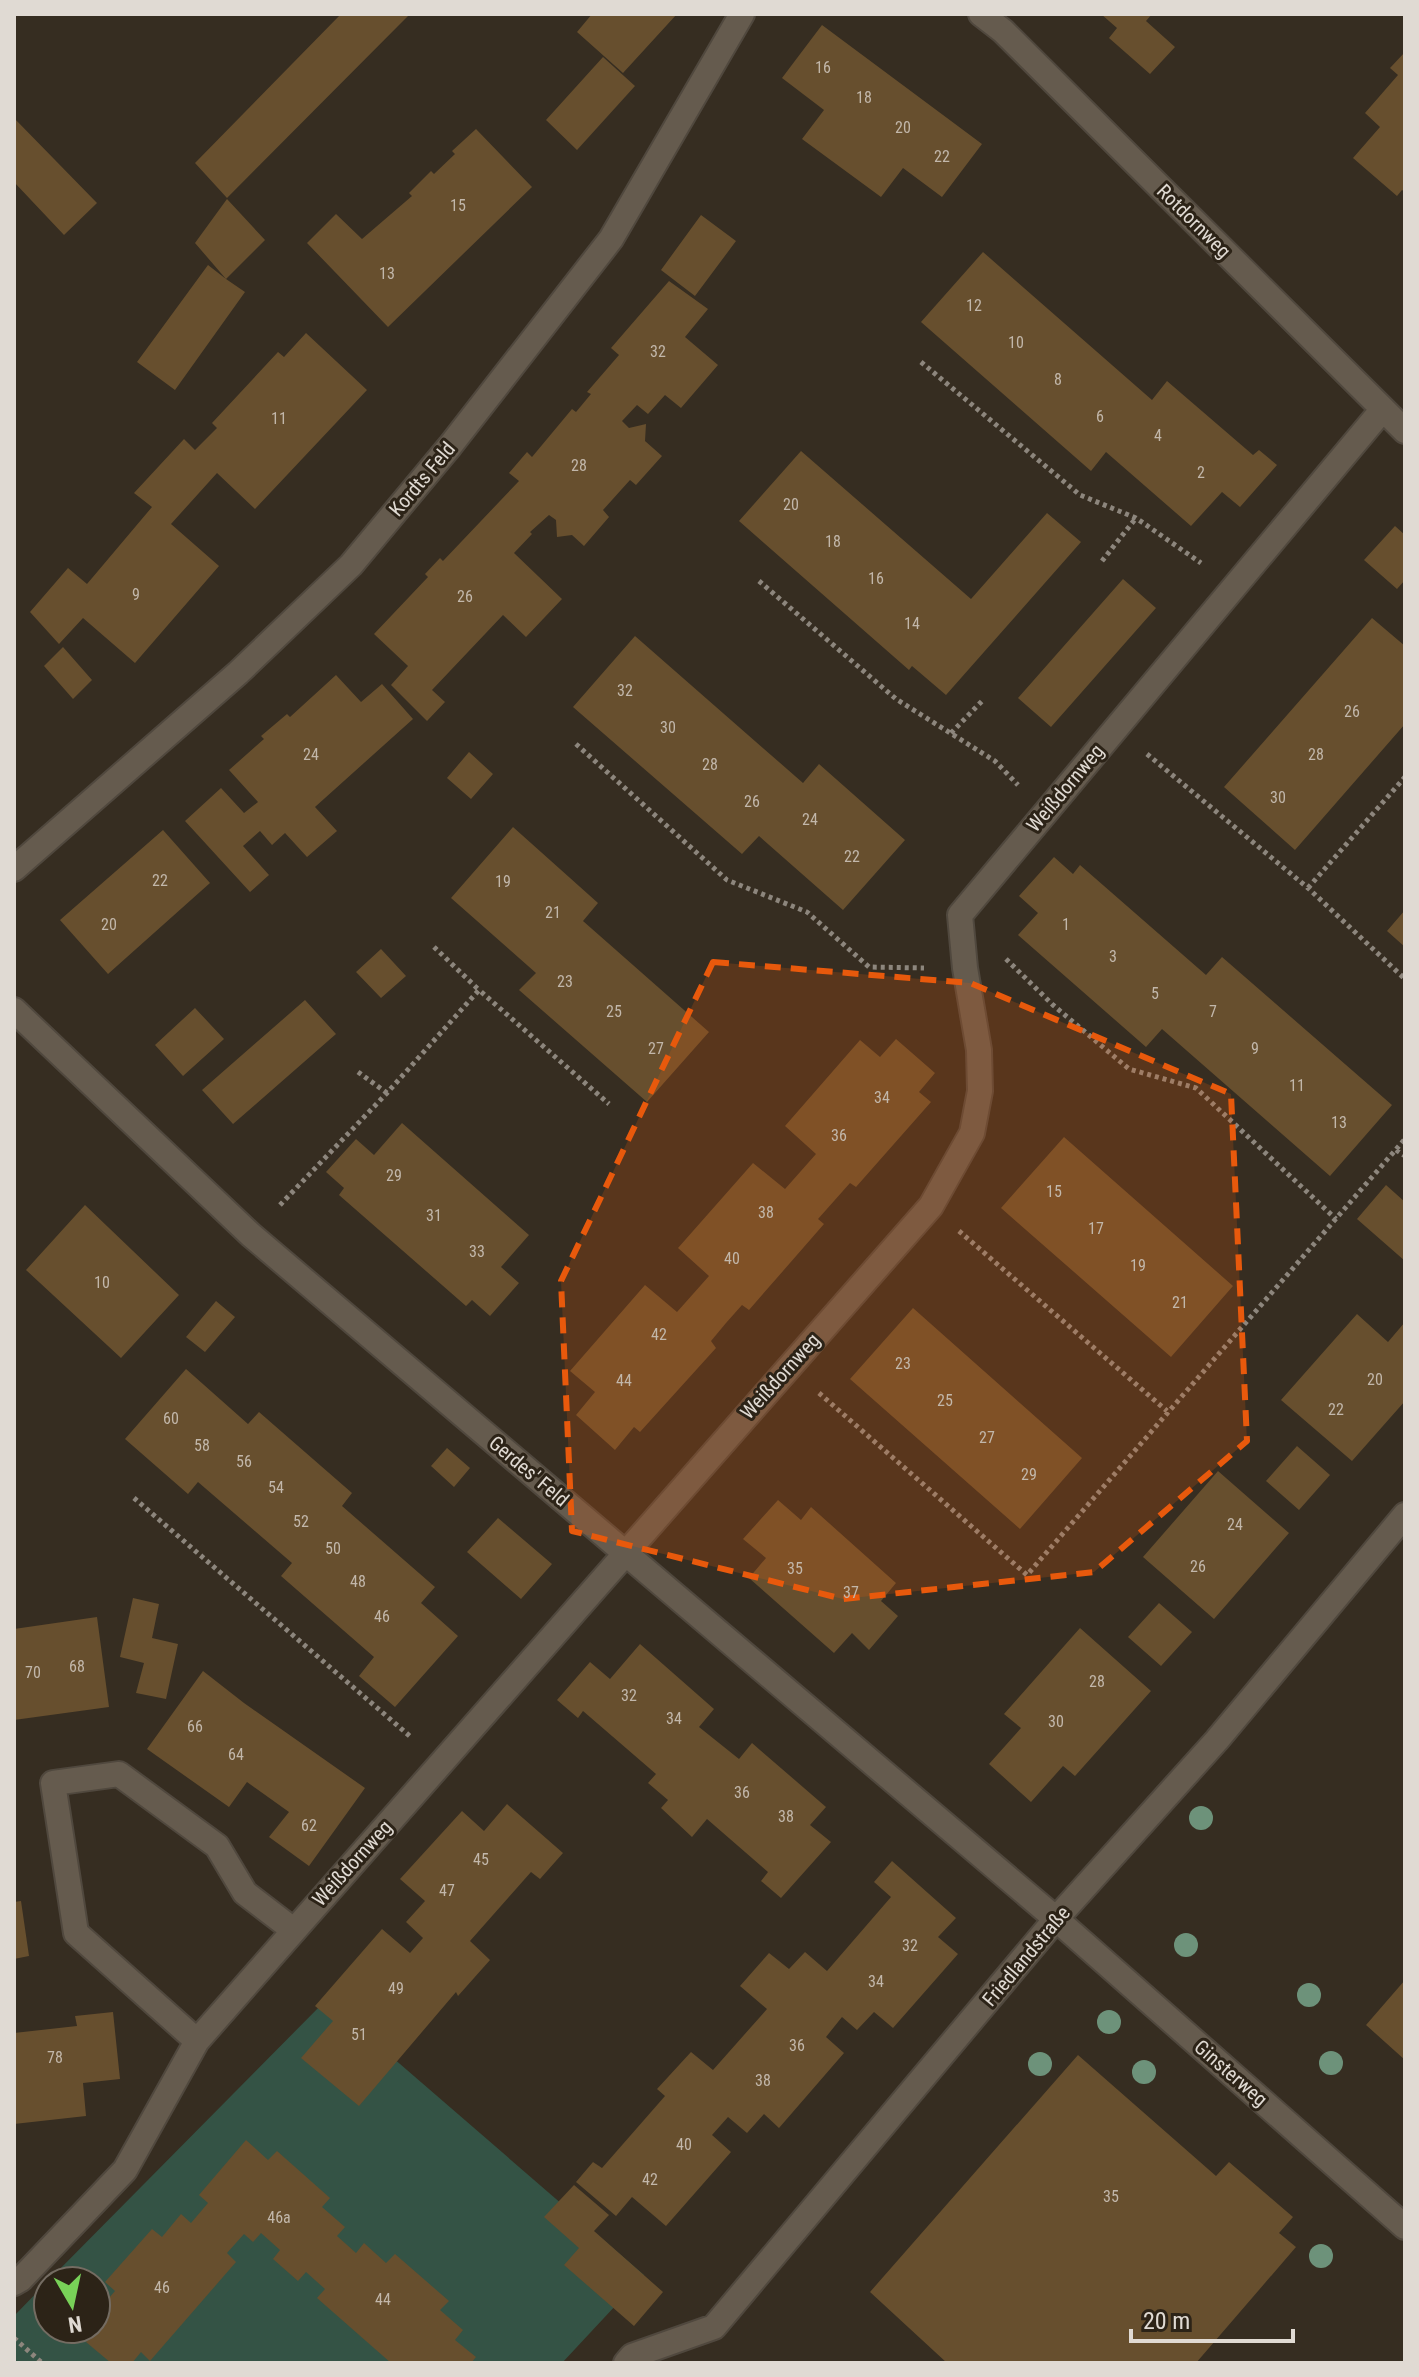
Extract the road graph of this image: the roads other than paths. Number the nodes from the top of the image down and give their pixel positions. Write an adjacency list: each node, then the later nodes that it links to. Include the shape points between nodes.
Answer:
1 (742, 14): 5 (street, Kordts Feld, via 611,239 351,565 238,673)
2 (981, 14): 3 (street, Rotdornweg)
3 (1383, 409): 4 (street, Rotdornweg); 8 (street, Weißdornweg, via 960,915 979,1050 980,1091 972,1133 931,1206)
4 (1405, 431)
5 (14, 869)
6 (14, 1010): 8 (street, Gerdes' Feld, via 251,1235)
7 (1405, 1515): 9 (street, Friedlandstraße, via 1217,1740)
8 (624, 1552): 9 (street, Gerdes' Feld); 10 (street, Weißdornweg)
9 (1056, 1919): 12 (street, Ginsterweg); 14 (street, Friedlandstraße, via 714,2327 632,2356)
10 (292, 1929): 11 (street, Weißdornweg); 11 (street, via 245,1893 217,1846 119,1774 53,1783 76,1933)
11 (197, 2041): 13 (street, Weißdornweg, via 125,2170)
12 (1405, 2227)
13 (16, 2279)
14 (626, 2363)

